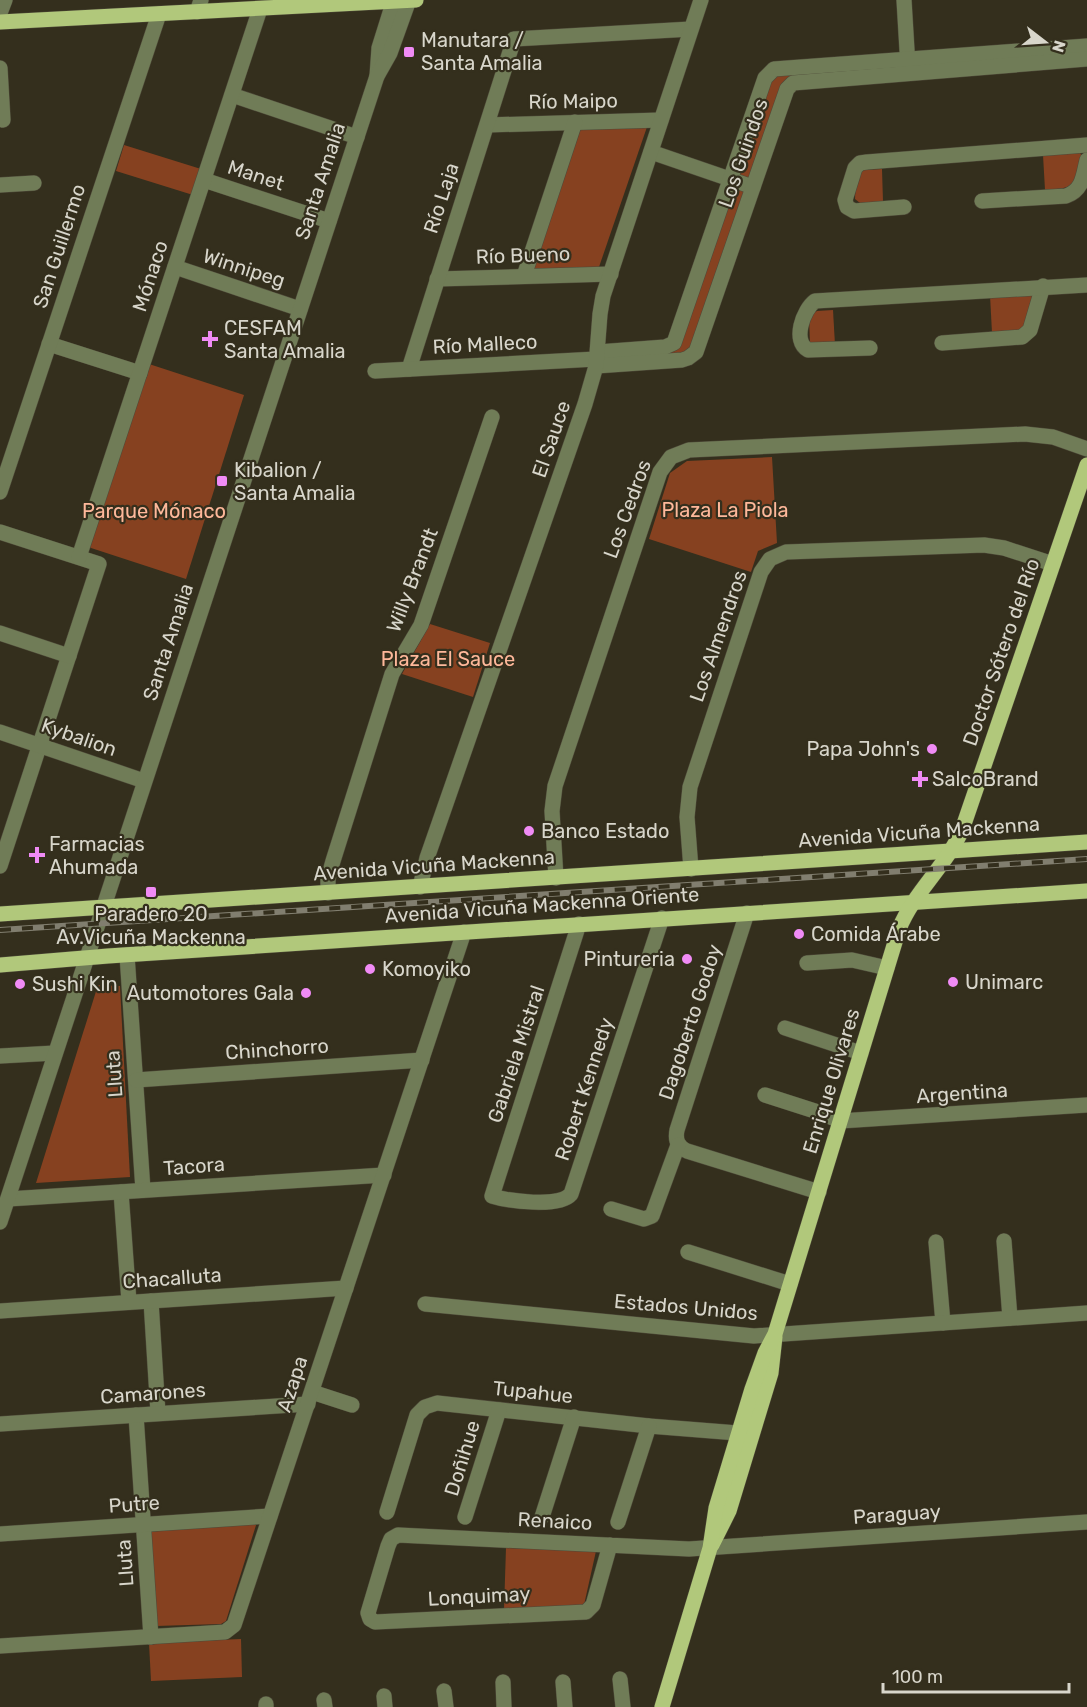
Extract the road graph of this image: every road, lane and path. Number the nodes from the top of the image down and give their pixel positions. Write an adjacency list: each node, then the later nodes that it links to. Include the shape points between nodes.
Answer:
1 (4, 0): 9 (street)
2 (409, 0): 3 (main road); 6 (main road); 17 (street, Santa Amalia, via 390,53)
3 (416, 0)
4 (700, 0): 12 (street, El Sauce)
5 (904, 0): 15 (street)
6 (393, 1): 8 (main road); 17 (street, Santa Amalia, via 379,48)
7 (199, 6): 8 (main road); 10 (main road)
8 (260, 9): 18 (street, Mónaco)
9 (0, 13)
10 (159, 14): 11 (main road); 43 (street, San Guillermo)
11 (0, 22)
12 (691, 29): 20 (street, El Sauce); 22 (street, Río Laja, via 514,39)
13 (1087, 46): 15 (street, Los Guindos)
14 (1087, 59): 15 (street, Los Guindos)
15 (908, 66): 28 (street, Los Guindos, via 770,71); 31 (street, Los Guindos, via 790,86)
16 (0, 68): 19 (street)
17 (377, 76): 23 (street, Santa Amalia)
18 (232, 95): 23 (street); 27 (street, Mónaco)
19 (3, 120)
20 (661, 120): 21 (street, Río Maipo); 25 (street, El Sauce)
21 (575, 122): 22 (street, Río Maipo); 37 (street)
22 (487, 125): 38 (street, Río Laja)
23 (357, 137): 34 (street, Santa Amalia)
24 (1087, 145): 33 (street, via 867,162 857,166 845,201 847,207 854,211)
25 (651, 152): 28 (street); 36 (street, El Sauce)
26 (1087, 160): 32 (street, via 1075,193)
27 (204, 180): 34 (street, Manet); 35 (street, Mónaco)
28 (730, 180): 31 (street); 45 (street, Los Guindos, via 674,343)
29 (34, 183): 30 (street)
30 (0, 185)
31 (753, 187): 45 (street, Los Guindos, via 696,352 682,360)
32 (982, 201)
33 (903, 207)
34 (329, 221): 41 (street, Santa Amalia)
35 (175, 267): 41 (street, Winnipeg); 48 (street, Mónaco)
36 (611, 274): 37 (street, Río Bueno); 45 (street, El Sauce, via 600,314)
37 (524, 276): 38 (street, Río Bueno)
38 (437, 279): 46 (street, Río Laja)
39 (1087, 285): 40 (street)
40 (1043, 286): 42 (street, via 1030,330 1022,337); 44 (street, via 815,301 805,312 800,341 808,350)
41 (300, 309): 60 (street, Santa Amalia)
42 (942, 342)
43 (49, 344): 48 (street); 52 (street, San Guillermo)
44 (870, 348)
45 (597, 359): 46 (street, Río Malleco); 67 (street, El Sauce)
46 (409, 369): 47 (street, Río Malleco)
47 (375, 371)
48 (140, 373): 54 (street, Mónaco)
49 (492, 417): 69 (street, Willy Brandt, via 421,624 392,674 333,861)
50 (1087, 448): 66 (street, Los Cedros, via 1053,437 1025,434 688,450 671,457 660,472 555,786 552,811)
51 (1087, 465): 55 (main road, Doctor Sótero del Río)
52 (0, 492)
53 (0, 532): 54 (street)
54 (79, 557): 57 (street, via 99,564)
55 (1053, 564): 63 (main road, Doctor Sótero del Río, via 962,830); 65 (street, Los Almendros, via 984,545 786,552 770,559 761,572 690,787 687,817)
56 (0, 633): 57 (street)
57 (69, 656): 59 (street)
58 (0, 732): 59 (street, Kybalion)
59 (39, 745): 60 (street, Kybalion); 61 (street)
60 (144, 781): 71 (street, Santa Amalia)
61 (5, 836): 64 (street)
62 (1087, 842): 63 (main road, Avenida Vicuña Mackenna)
63 (951, 851): 65 (main road, Avenida Vicuña Mackenna); 70 (main road, Enrique Olivares)
64 (0, 866)
65 (691, 869): 66 (main road, Avenida Vicuña Mackenna)
66 (556, 878): 67 (main road, Avenida Vicuña Mackenna)
67 (420, 887): 69 (main road, Avenida Vicuña Mackenna)
68 (1087, 891): 70 (main road, Avenida Vicuña Mackenna Oriente)
69 (328, 893): 71 (main road, Avenida Vicuña Mackenna)
70 (913, 902): 72 (main road, Avenida Vicuña Mackenna Oriente); 81 (main road, Enrique Olivares)
71 (102, 908): 73 (main road, Avenida Vicuña Mackenna); 78 (street, Santa Amalia)
72 (747, 913): 74 (main road, Avenida Vicuña Mackenna Oriente); 91 (street, Dagoberto Godoy, via 677,1130)
73 (0, 914)
74 (662, 918): 75 (main road, Avenida Vicuña Mackenna Oriente); 98 (street, Robert Kennedy, via 571,1194 561,1200 518,1203)
75 (579, 924): 76 (main road, Avenida Vicuña Mackenna Oriente); 98 (street, Gabriela Mistral)
76 (464, 932): 77 (main road, Avenida Vicuña Mackenna Oriente); 86 (street, Azapa)
77 (128, 955): 78 (main road, Avenida Vicuña Mackenna Oriente); 87 (street, Lluta)
78 (86, 957): 80 (main road, Avenida Vicuña Mackenna Oriente); 83 (street, Santa Amalia)
79 (807, 963): 81 (street, via 852,960)
80 (0, 965)
81 (887, 968): 84 (main road, Enrique Olivares)
82 (785, 1029): 84 (street)
83 (55, 1053): 85 (street); 93 (street, Santa Amalia)
84 (861, 1053): 90 (main road, Enrique Olivares)
85 (0, 1056)
86 (422, 1060): 87 (street, Chinchorro); 94 (street, Azapa)
87 (136, 1080): 95 (street, Lluta)
88 (765, 1095): 90 (street)
89 (1087, 1105): 90 (street, Argentina)
90 (840, 1121): 97 (main road, Enrique Olivares)
91 (678, 1145): 97 (street); 100 (street, Dagoberto Godoy, via 652,1216 644,1219)
92 (0, 1172): 93 (street)
93 (16, 1172): 99 (street, Santa Amalia)
94 (384, 1175): 95 (street, Tacora); 106 (street, Azapa)
95 (142, 1190): 96 (street, Tacora)
96 (121, 1192): 99 (street, Tacora); 108 (street)
97 (819, 1192): 105 (main road, Enrique Olivares)
98 (492, 1196)
99 (8, 1199): 101 (street, Santa Amalia)
100 (611, 1209)
101 (0, 1222)
102 (1004, 1241): 112 (street)
103 (936, 1242): 113 (street)
104 (688, 1252): 105 (street)
105 (790, 1284): 114 (main road, Enrique Olivares)
106 (346, 1288): 107 (street, Chacalluta); 115 (street, Azapa)
107 (151, 1301): 108 (street, Chacalluta); 118 (street)
108 (129, 1302): 110 (street, Chacalluta)
109 (425, 1304): 114 (street, Estados Unidos, via 754,1336)
110 (0, 1311)
111 (1087, 1313): 112 (street, Estados Unidos)
112 (1010, 1318): 113 (street, Estados Unidos)
113 (943, 1323): 114 (street, Estados Unidos)
114 (775, 1334): 123 (main road, Enrique Olivares, via 771,1373)
115 (310, 1398): 116 (street); 118 (street, Camarones); 125 (street, Azapa)
116 (352, 1405)
117 (499, 1410): 120 (street, Tupahue); 124 (street, Tupahue, via 437,1403 424,1407 417,1415); 126 (street, Doñihue)
118 (158, 1413): 119 (street, Camarones)
119 (136, 1415): 121 (street, Camarones); 130 (street, Lluta)
120 (574, 1417): 122 (street, Tupahue); 127 (street)
121 (0, 1424)
122 (649, 1426): 123 (street, Tupahue); 128 (street)
123 (746, 1434): 133 (main road, Enrique Olivares, via 726,1520)
124 (387, 1512)
125 (270, 1516): 130 (street, Putre); 135 (street, Azapa, via 231,1628 225,1632)
126 (465, 1517)
127 (542, 1517)
128 (618, 1522)
129 (1087, 1522): 133 (street, Paraguay)
130 (143, 1525): 131 (street, Putre); 135 (street, Lluta)
131 (0, 1534)
132 (610, 1545): 133 (street, Renaico); 134 (street, Lonquimay, via 593,1605 586,1612); 134 (street, Renaico, via 398,1535 388,1546 368,1613)
133 (710, 1548): 145 (main road, Enrique Olivares)
134 (375, 1622)
135 (151, 1636): 136 (street, Azapa)
136 (0, 1646)
137 (620, 1679): 144 (street)
138 (502, 1682): 142 (street)
139 (562, 1682): 143 (street)
140 (444, 1691): 141 (street)
141 (446, 1707)
142 (504, 1707)
143 (565, 1707)
144 (623, 1707)
145 (662, 1707)

